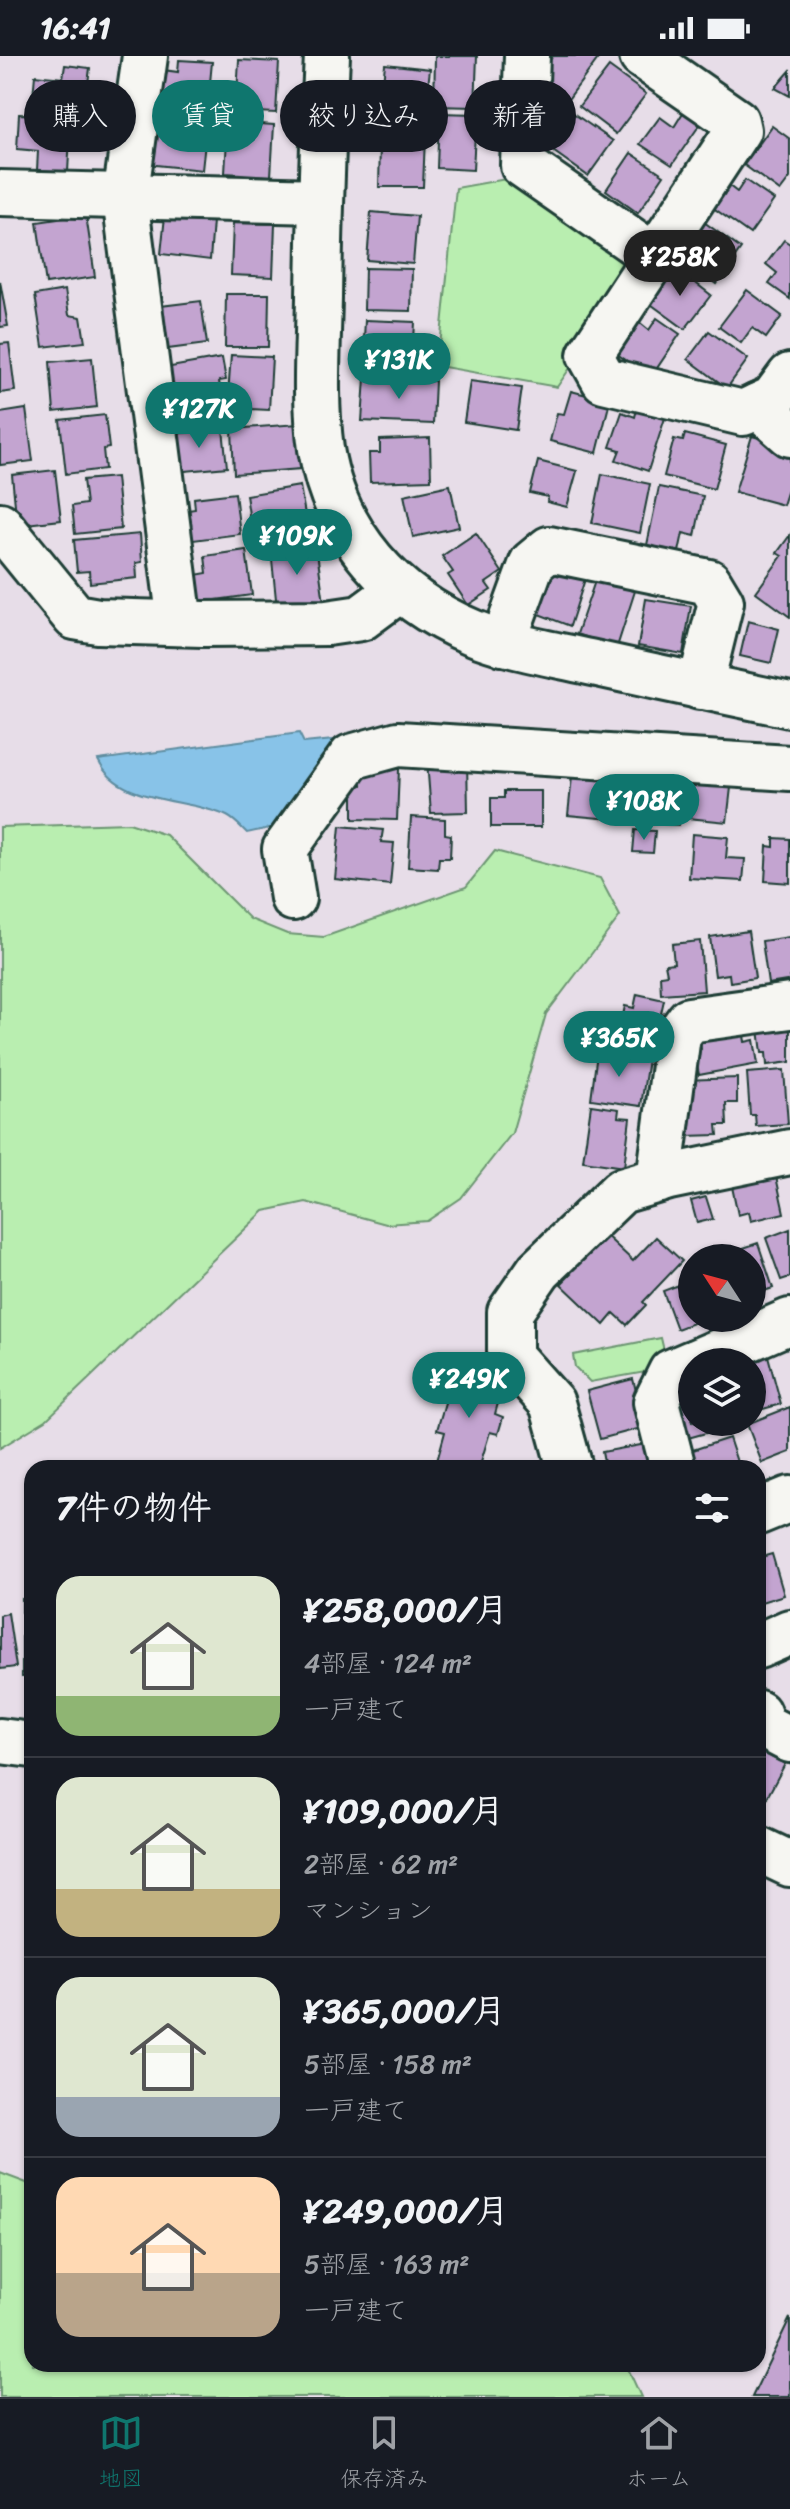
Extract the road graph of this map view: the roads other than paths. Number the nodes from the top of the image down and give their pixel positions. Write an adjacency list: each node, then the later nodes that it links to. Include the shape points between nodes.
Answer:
1 (145, 56): 6 (street)
2 (327, 56): 7 (street)
3 (527, 56): 8 (street, via 523,165)
4 (642, 56): 8 (street, via 736,121 738,130)
5 (0, 193): 6 (street)
6 (125, 198): 7 (street); 13 (street)
7 (320, 201): 12 (street, via 321,449 345,521 366,555)
8 (654, 256): 10 (street, via 590,355 604,380)
9 (790, 376): 10 (street, via 773,399)
10 (774, 420)
11 (0, 525): 13 (street, via 75,617)
12 (399, 590): 13 (street, via 361,618 327,623); 14 (street, via 452,622)
13 (180, 623)
14 (503, 643): 15 (street); 15 (street, via 532,563 549,549 709,582 721,602)
15 (700, 687): 16 (street)
16 (790, 704)
17 (790, 768): 18 (street, via 398,744 351,757 285,849)
18 (293, 898)
19 (790, 1006): 21 (street, via 689,1020 678,1035)
20 (790, 1152): 21 (street)
21 (659, 1180): 25 (street, via 621,1191 539,1270 510,1312 510,1356 552,1403)
22 (790, 1321): 23 (street)
23 (728, 1348)
24 (678, 1369): 26 (street, via 671,1372 656,1402)
25 (568, 1460)
26 (671, 1460)
27 (790, 1499): 28 (street)
28 (766, 1509)
29 (790, 1632): 30 (street)
30 (766, 1642)
31 (766, 1728): 32 (street)
32 (790, 1740)
33 (0, 1741): 34 (street)
34 (24, 1744)
35 (766, 1853): 36 (street)
36 (790, 1864)

